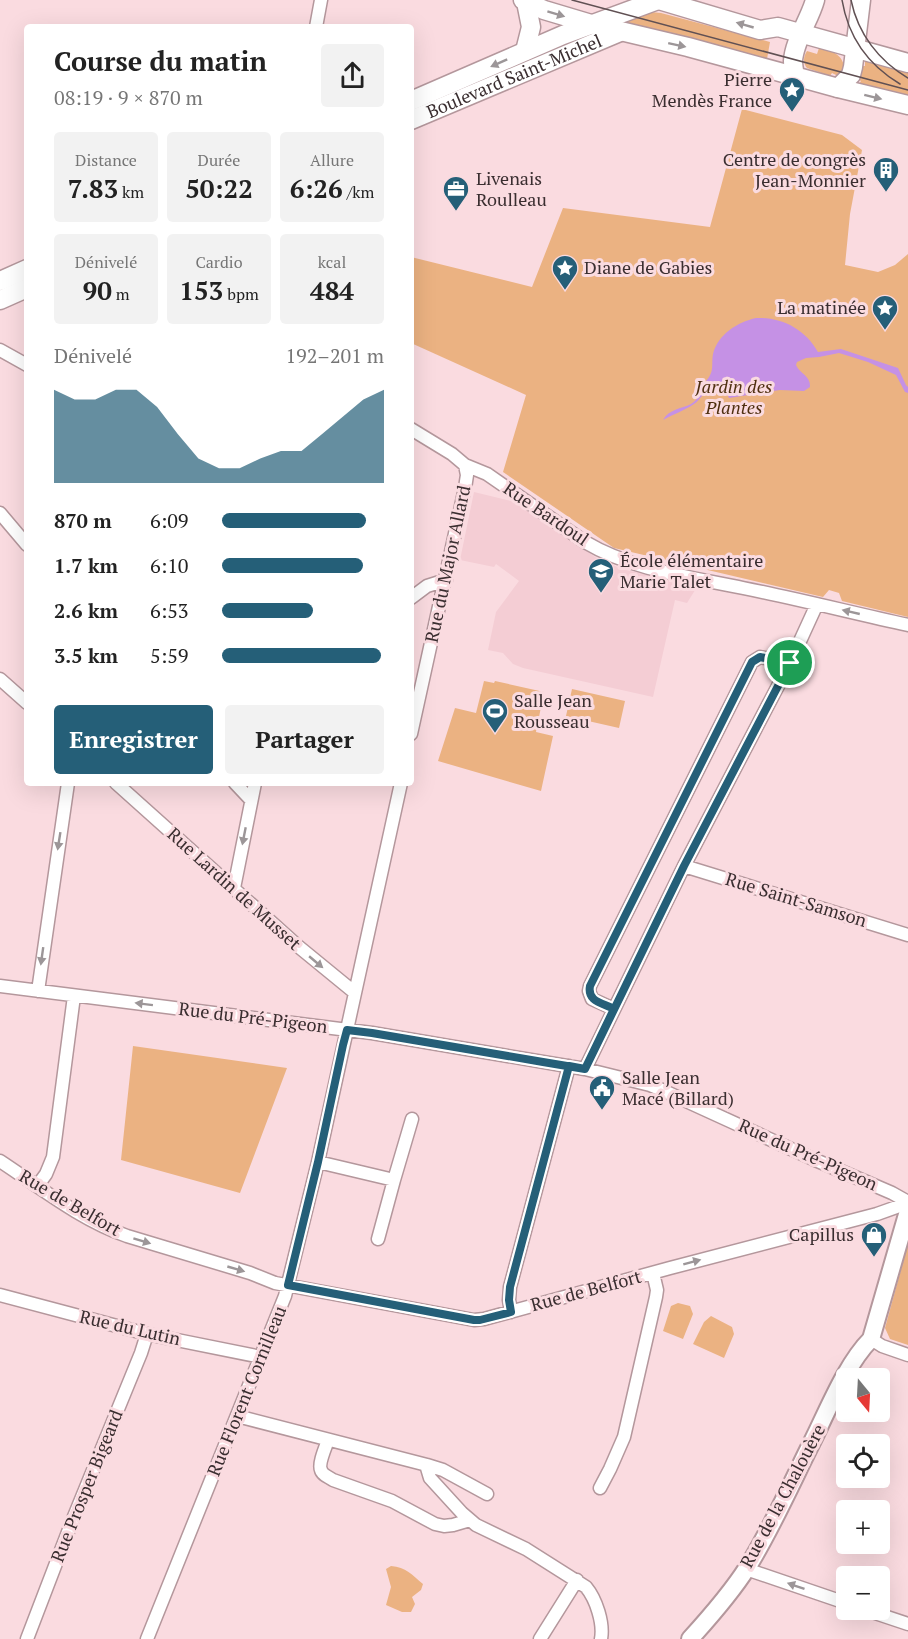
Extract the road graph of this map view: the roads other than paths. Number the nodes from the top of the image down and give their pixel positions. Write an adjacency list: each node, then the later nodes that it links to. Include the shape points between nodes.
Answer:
1 (321, 0): 7 (street)
2 (658, 0): 8 (main road, Boulevard Saint-Michel); 10 (main road, Boulevard Saint-Michel, one-way to 2, via 778,27 760,30)
3 (816, 0): 10 (main road)
4 (861, 0): 6 (main road)
5 (525, 1): 8 (main road, one-way to 8); 11 (main road, via 531,27)
6 (859, 19): 12 (main road); 13 (main road, via 873,42)
7 (317, 24)
8 (591, 24): 9 (main road, Boulevard Saint-Michel); 11 (main road, Boulevard Saint-Michel)
9 (620, 32): 14 (main road, Boulevard Saint-Michel, one-way to 14); 18 (main road, Boulevard Saint-Michel)
10 (802, 34): 12 (main road, Boulevard Saint-Michel); 14 (main road, via 795,52)
11 (525, 51): 16 (main road, Boulevard Saint-Michel, one-way to 16)
12 (851, 52): 13 (main road, Boulevard Saint-Michel); 15 (main road, via 851,75)
13 (899, 61)
14 (795, 76): 15 (main road, Boulevard Saint-Michel)
15 (838, 88): 17 (main road, Boulevard Saint-Michel, one-way to 17)
16 (414, 100)
17 (908, 105)
18 (414, 119)
19 (24, 270): 20 (main road)
20 (0, 281)
21 (24, 289): 22 (main road)
22 (0, 300)
23 (0, 350): 24 (street)
24 (24, 361)
25 (414, 431): 26 (street, Rue Bardoul)
26 (465, 465): 29 (street, Rue du Major Allard, via 465,488); 31 (street, Rue Bardoul, via 487,474 585,542 619,559)
27 (0, 513): 28 (street)
28 (24, 542)
29 (446, 580): 30 (street, via 427,586); 36 (street, Rue du Major Allard)
30 (414, 596)
31 (817, 604): 32 (street, Rue Bardoul, one-way to 31); 33 (street)
32 (908, 626)
33 (790, 663): 43 (street); 50 (street, via 760,657 752,662 590,986 592,999)
34 (0, 680): 35 (street)
35 (24, 700)
36 (414, 720)
37 (68, 786): 47 (street, one-way to 47)
38 (119, 786): 44 (street, Rue Lardin de Musset)
39 (238, 786): 42 (street)
40 (254, 786): 42 (street)
41 (400, 786): 48 (street)
42 (251, 800): 44 (street, one-way to 44)
43 (684, 866): 45 (street, Rue Saint-Samson); 50 (street)
44 (234, 888): 48 (street, Rue Lardin de Musset, one-way to 48)
45 (908, 934)
46 (0, 986): 47 (street, Rue du Pré-Pigeon)
47 (38, 991): 49 (street, Rue du Pré-Pigeon)
48 (354, 992): 51 (street)
49 (74, 996): 51 (street, Rue du Pré-Pigeon, one-way to 49); 58 (street, via 53,1157)
50 (614, 1009): 53 (street)
51 (347, 1030): 52 (street, Rue du Pré-Pigeon); 56 (street, Rue Florent Cornilleau)
52 (569, 1066): 53 (street, Rue du Pré-Pigeon); 65 (street, via 510,1287)
53 (585, 1069): 59 (street, Rue du Pré-Pigeon, via 650,1085)
54 (412, 1119): 57 (street)
55 (0, 1161): 58 (street, Rue de Belfort)
56 (318, 1162): 57 (street); 63 (street, Rue Florent Cornilleau)
57 (394, 1180): 61 (street)
58 (38, 1185): 63 (street, Rue de Belfort, one-way to 63, via 111,1231)
59 (908, 1202): 62 (street, Rue de Belfort, one-way to 59, via 877,1214)
60 (908, 1211): 67 (street, Rue de la Chalouère)
61 (378, 1239)
62 (653, 1273): 65 (street, Rue de Belfort); 73 (street, via 656,1297 624,1437)
63 (288, 1285): 65 (street, Rue de Belfort, via 474,1320); 69 (street, Rue Florent Cornilleau)
64 (0, 1295): 66 (street, Rue du Lutin)
65 (511, 1312)
66 (147, 1334): 69 (street, Rue du Lutin); 81 (street, Rue Prosper Bigeard)
67 (871, 1339): 68 (street); 76 (street, Rue de la Chalouère, via 845,1377)
68 (908, 1355)
69 (261, 1357): 70 (street, Rue Florent Cornilleau)
70 (237, 1416): 71 (street); 82 (street, Rue Florent Cornilleau)
71 (328, 1440): 72 (street); 75 (street, via 320,1464 324,1475 392,1501 435,1524 453,1525)
72 (427, 1465): 74 (street); 75 (street, via 430,1478)
73 (600, 1488)
74 (487, 1494)
75 (470, 1520): 77 (street)
76 (746, 1569): 78 (street, one-way to 76); 85 (street, Rue de la Chalouère)
77 (577, 1580): 83 (street); 84 (street, via 591,1592 603,1630)
78 (836, 1600)
79 (890, 1618): 80 (street)
80 (908, 1624)
81 (27, 1639)
82 (147, 1639)
83 (540, 1639)
84 (601, 1639)
85 (690, 1639)

